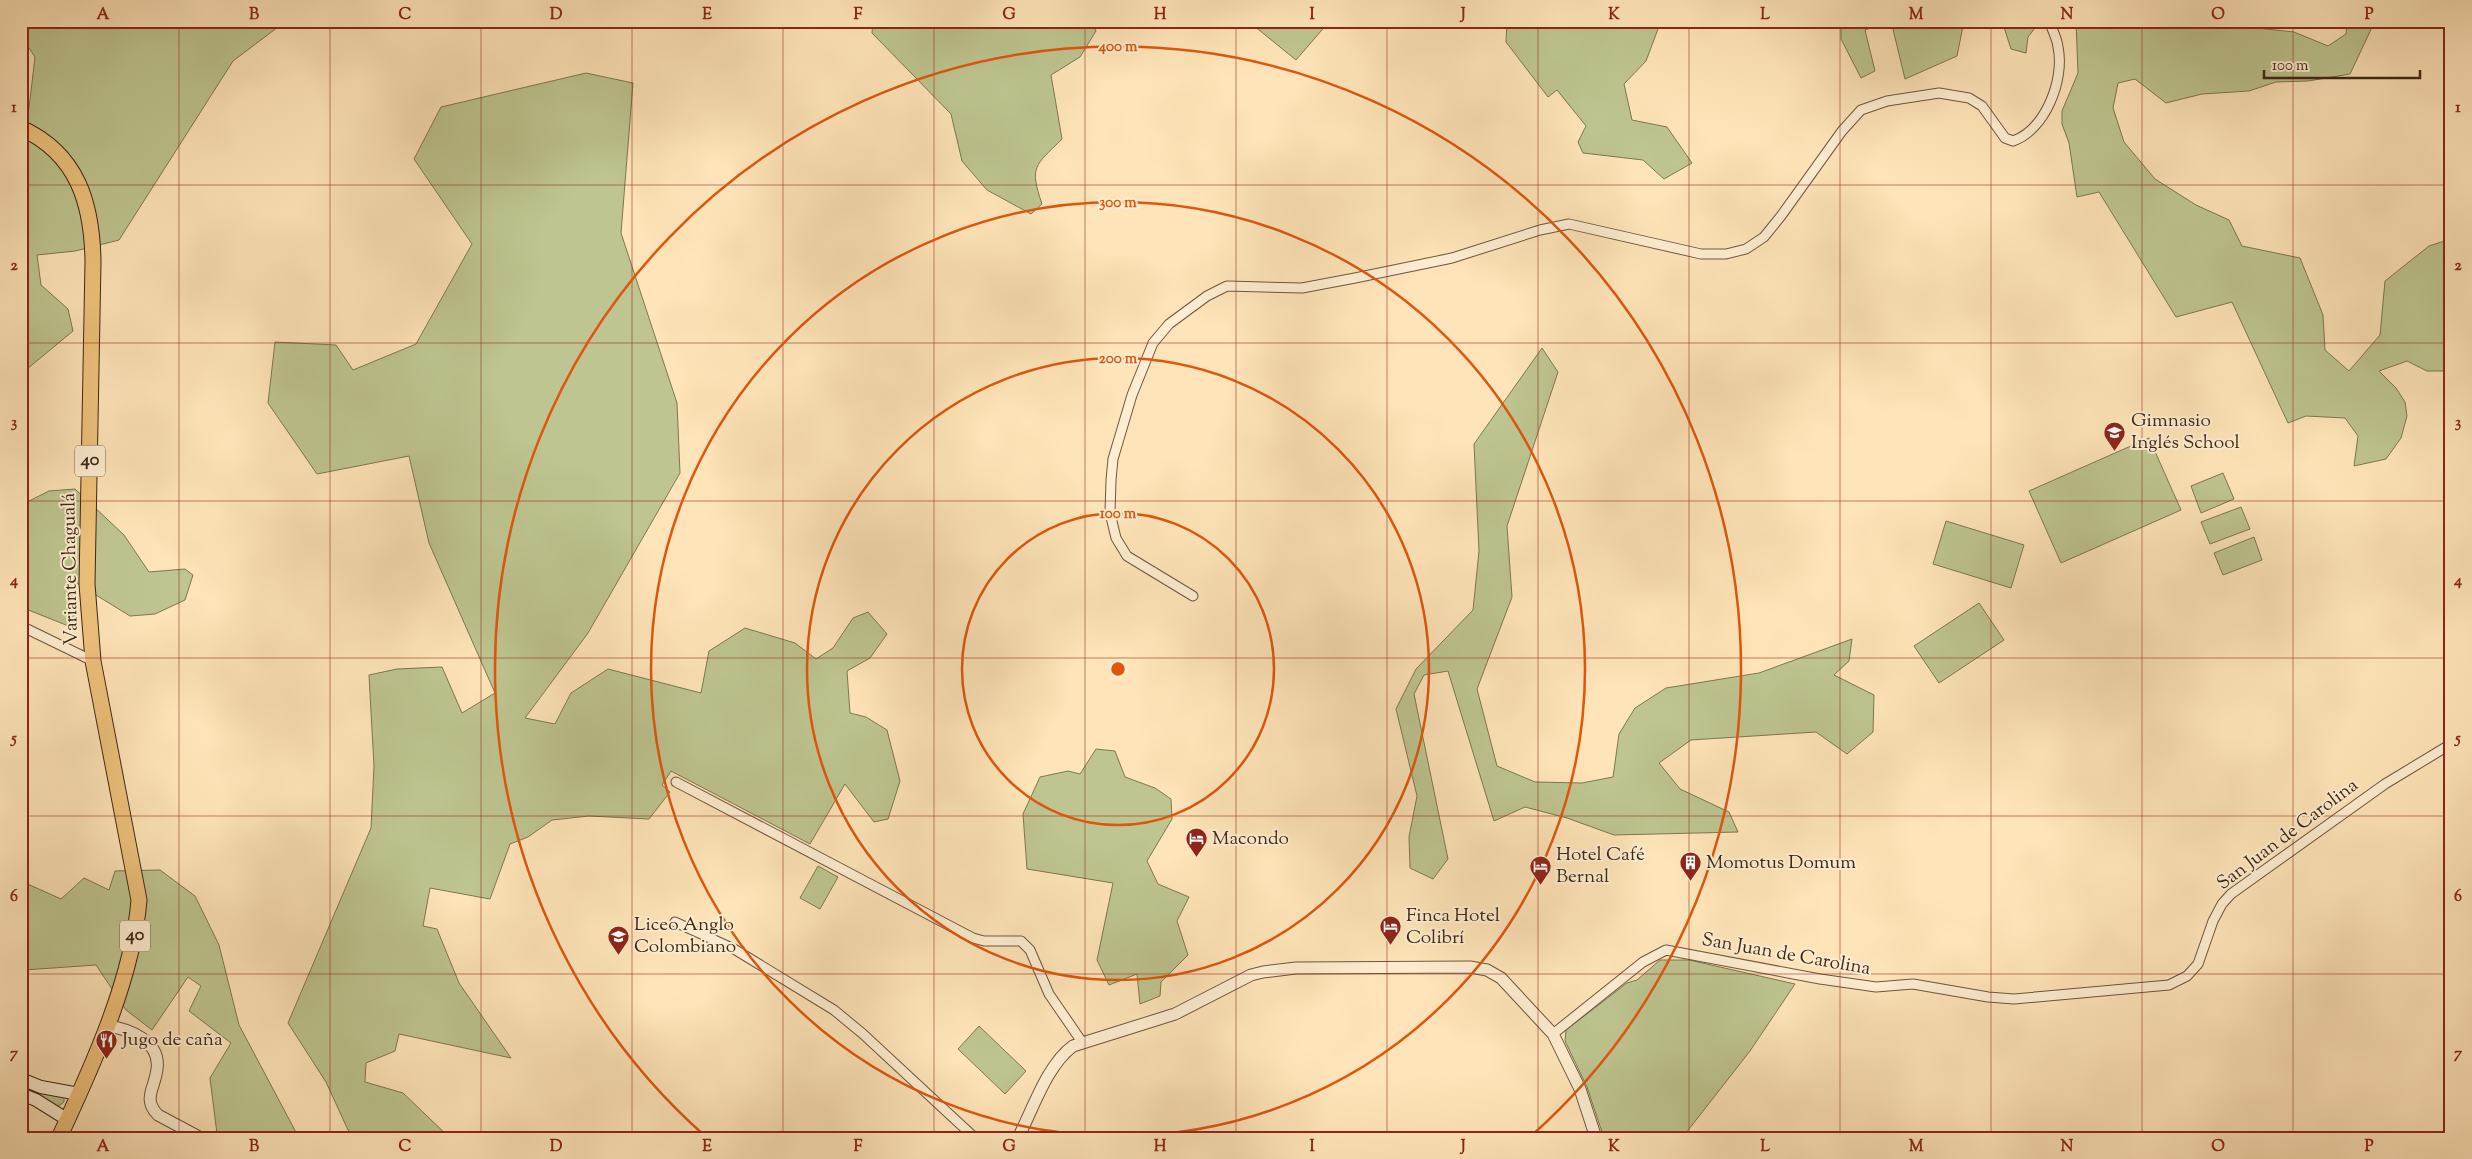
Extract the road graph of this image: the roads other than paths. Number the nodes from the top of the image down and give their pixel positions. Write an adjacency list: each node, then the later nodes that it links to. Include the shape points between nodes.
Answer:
1 (2049, 21): 3 (street, via 2058,47 2054,93 2041,118 2027,135 2012,141 2005,138 1982,106 1969,98 1939,93 1887,101 1861,110 1842,131 1776,223 1764,237 1746,249 1726,254 1701,254 1569,224 1452,258 1354,278 1302,288 1227,286 1207,296 1169,324 1153,343 1113,459 1111,480 1110,513 1116,538 1127,556)
2 (21, 128): 5 (highway, Variante Chagualá / 40, via 48,145 63,160 76,177 91,218 87,584)
3 (1193, 596)
4 (21, 626): 5 (street)
5 (93, 662): 9 (highway, Variante Chagualá / 40, via 139,900 136,930)
6 (2451, 744): 10 (street, San Juan de Carolina, via 2385,784 2231,894 2212,921 2198,964 2188,976 2169,985 2014,999 1988,998 1929,985 1876,988 1666,950 1643,962)
7 (676, 782): 11 (street, via 973,938 1021,941 1030,950 1049,994)
8 (675, 922): 18 (street, via 734,949 834,1010)
9 (108, 1026): 14 (highway, Variante Chagualá / 40); 17 (street, via 141,1037 156,1056 158,1069 149,1102 152,1110)
10 (1553, 1034): 11 (street, via 1501,978 1487,970 1296,968 1251,975 1175,1014); 20 (street, via 1580,1089)
11 (1082, 1042): 19 (street, via 1059,1059)
12 (21, 1079): 14 (main road, via 41,1087)
13 (21, 1094): 15 (main road)
14 (79, 1094): 15 (highway, Variante Chagualá / 40)
15 (68, 1120): 16 (highway, Variante Chagualá / 40)
16 (59, 1138)
17 (201, 1138)
18 (975, 1138)
19 (1018, 1138)
20 (1596, 1138)

